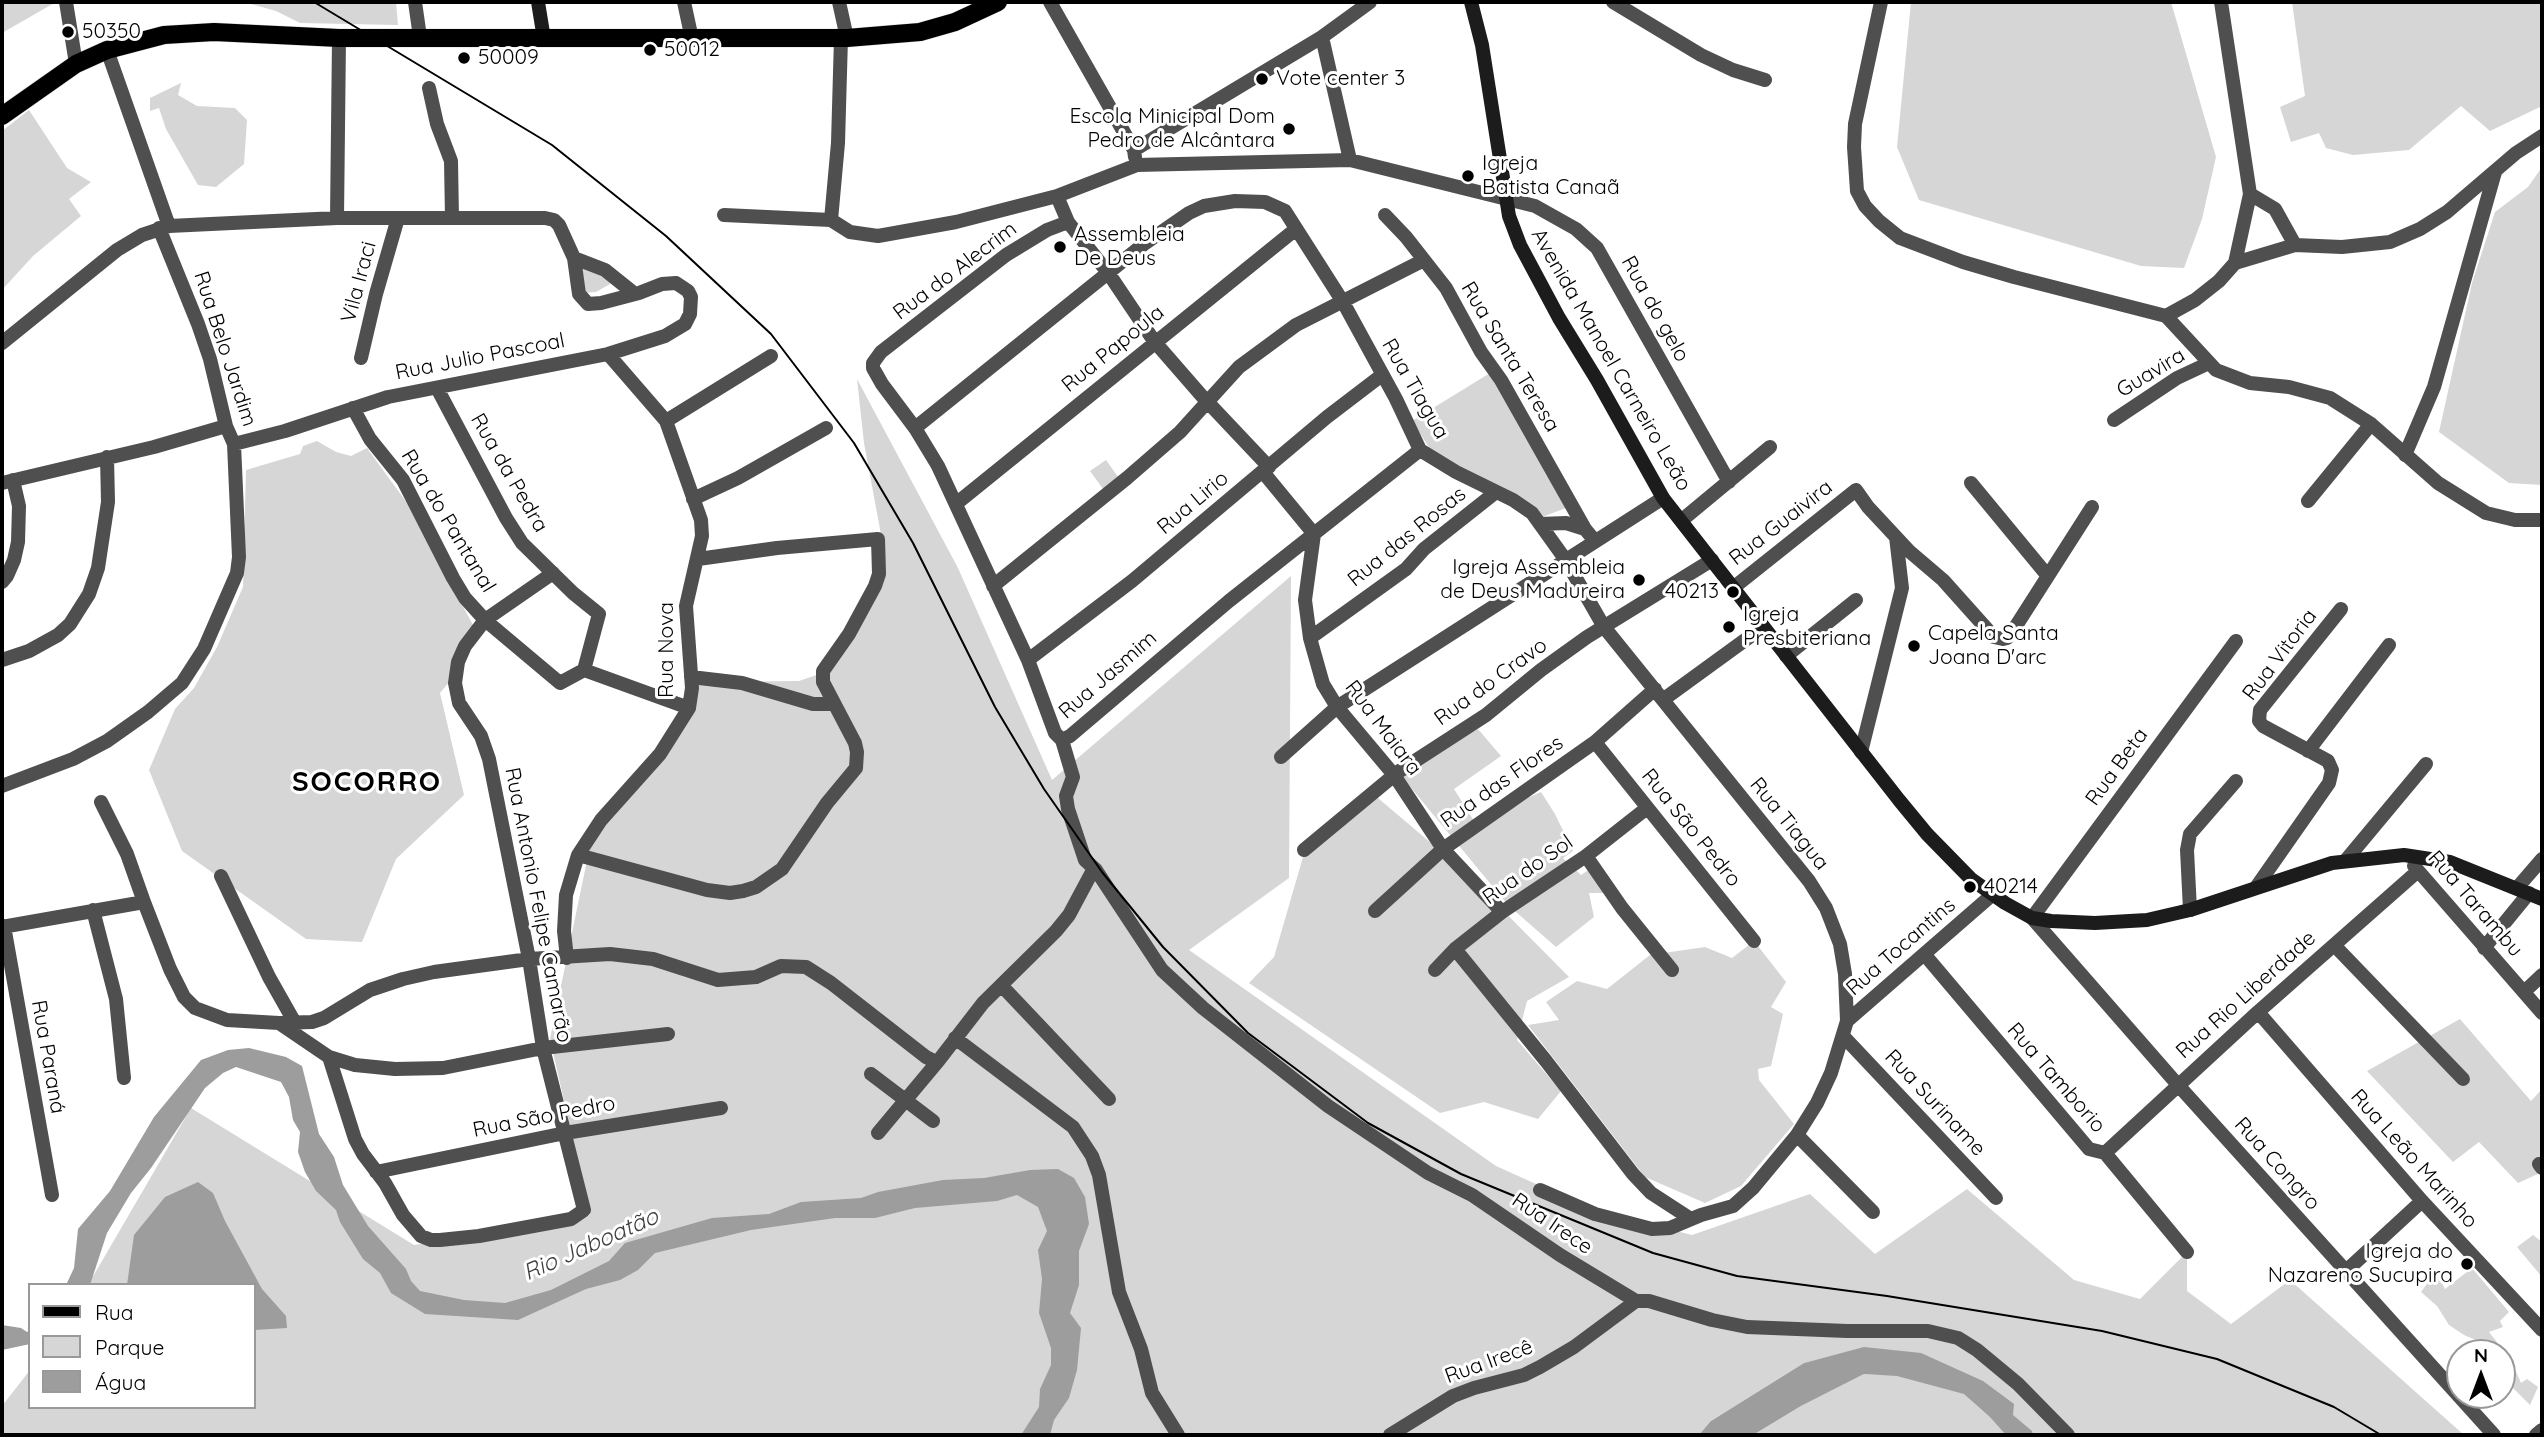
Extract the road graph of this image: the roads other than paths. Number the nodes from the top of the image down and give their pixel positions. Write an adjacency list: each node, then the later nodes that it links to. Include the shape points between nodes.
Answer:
1 (66, 2): 20 (street)
2 (415, 2): 13 (street)
3 (538, 2): 16 (main road)
4 (684, 2): 18 (street)
5 (838, 2): 17 (street)
6 (998, 2): 17 (main road, via 920,32)
7 (1050, 2): 25 (street)
8 (1370, 2): 14 (street)
9 (1471, 2): 31 (main road, Avenida Manoel Carneiro Leão)
10 (1613, 2): 21 (street, via 1701,55)
11 (1881, 2): 48 (street, via 1854,147 1857,191 1879,222 1900,238 1963,262)
12 (2221, 2): 29 (street)
13 (420, 37): 15 (main road); 16 (main road)
14 (1322, 37): 25 (street); 26 (street)
15 (339, 38): 19 (main road, via 189,32); 34 (street)
16 (544, 38): 18 (main road)
17 (844, 38): 18 (main road); 37 (street)
18 (692, 39)
19 (107, 50): 20 (main road); 39 (street, Rua Belo Jardim)
20 (76, 64): 23 (main road)
21 (1765, 80)
22 (429, 88): 36 (street, via 451,161)
23 (2, 116)
24 (2542, 136): 28 (street)
25 (1134, 150): 27 (street)
26 (1350, 160): 27 (street, Rua do gelo); 31 (street, Rua do gelo)
27 (1137, 166): 30 (street, Rua do gelo)
28 (2495, 172): 41 (street, via 2447,212 2390,242 2342,247); 69 (street, via 2434,387)
29 (2250, 194): 41 (street, via 2275,209); 44 (street)
30 (1057, 197): 37 (street, Rua do gelo, via 878,236 850,232); 38 (street)
31 (1505, 198): 73 (street, Rua do gelo, via 1559,218 1597,248); 76 (main road, Avenida Manoel Carneiro Leão, via 1528,261)
32 (724, 215): 37 (street)
33 (1385, 215): 43 (street, Rua Santa Teresa)
34 (337, 218): 35 (street); 39 (street)
35 (398, 218): 36 (street); 53 (street, Vila Iraci)
36 (452, 218): 42 (street, via 554,220)
37 (831, 220)
38 (1068, 222): 45 (street); 54 (street, Rua do Alecrim, via 1006,255)
39 (164, 227): 50 (street, via 117,250); 63 (street, Rua Belo Jardim, via 206,348)
40 (1296, 229): 45 (street, Rua Tiagua, via 1284,211 1265,202 1204,206 1144,244); 47 (street, Rua Tiagua); 49 (street, Rua Papoula)
41 (2295, 244): 44 (street)
42 (574, 258): 46 (street, via 605,270); 46 (street, via 579,294 588,304)
43 (1424, 260): 47 (street); 84 (street, Rua Santa Teresa, via 1446,288)
44 (2235, 263): 48 (street, via 2195,300)
45 (1109, 274): 49 (street); 65 (street, Rua Tiagua)
46 (635, 294): 51 (street, Rua Julio Pascoal, via 676,283 688,291 690,314 685,324 665,336)
47 (1343, 302): 56 (street, Rua Tiagua); 58 (street, via 1296,325 1239,366)
48 (2166, 316): 55 (street)
49 (1154, 341): 58 (street); 79 (street, Rua Papoula)
50 (2, 343)
51 (608, 354): 57 (street, Rua Julio Pascoal); 61 (street, Rua Nova)
52 (771, 356): 61 (street)
53 (361, 358)
54 (873, 363): 65 (street, Rua Jasmim, via 875,374)
55 (2209, 363): 60 (street, Guavira, via 2177,378); 62 (street, via 2250,383 2330,398)
56 (1382, 375): 68 (street, Rua Tiagua); 71 (street, Rua Lirio)
57 (437, 388): 59 (street, Rua Julio Pascoal); 91 (street, Rua da Pedra, via 512,526)
58 (1208, 402): 71 (street); 94 (street, via 1181,432)
59 (352, 408): 66 (street, Rua Julio Pascoal); 98 (street, Rua do Pantanal, via 403,480 453,578)
60 (2114, 420)
61 (666, 421): 77 (street, Rua Nova)
62 (2371, 424): 69 (street); 78 (street)
63 (226, 426): 66 (street, Rua Belo Jardim); 70 (street)
64 (826, 428): 77 (street)
65 (915, 428): 79 (street, Rua Jasmim)
66 (234, 444): 121 (street, Rua Belo Jardim, via 237,573 195,667 148,712 107,741)
67 (1770, 447): 73 (street)
68 (1420, 450): 75 (street, Rua Tiagua); 85 (street, Rua Jasmim)
69 (2405, 455): 82 (street, via 2438,483 2486,513)
70 (107, 457): 72 (street); 105 (street, via 106,515 89,594 58,635)
71 (1266, 469): 85 (street); 106 (street, Rua Lirio)
72 (7, 481): 93 (street, via 19,506 18,542)
73 (1729, 482): 81 (street)
74 (1971, 482): 92 (street)
75 (1496, 492): 83 (street, Rua Tiagua, via 1521,504); 101 (street, Rua das Rosas, via 1406,569)
76 (1663, 498): 81 (main road, Avenida Manoel Carneiro Leão); 87 (street)
77 (693, 499): 88 (street, Rua Nova, via 701,520)
78 (2308, 501)
79 (957, 503): 94 (street, Rua Jasmim)
80 (2092, 507): 92 (street)
81 (1682, 520): 90 (main road, Avenida Manoel Carneiro Leão)
82 (2542, 520)
83 (1540, 524): 84 (street, via 1566,523); 89 (street, Rua Tiagua)
84 (1585, 529): 87 (street)
85 (1314, 534): 101 (street, Rua Maiara, via 1306,600); 113 (street, Rua Jasmim)
86 (1896, 537): 92 (street, via 1950,587 1994,637 2007,638); 95 (street, Rua Guaivira, via 1856,490); 116 (street, via 1902,587)
87 (1595, 541): 89 (street)
88 (698, 559): 108 (street, Rua Nova, via 687,606); 110 (street, via 878,539 879,574 874,586 849,634 822,671)
89 (1565, 559): 99 (street, Rua Tiagua); 111 (street)
90 (1712, 560): 95 (main road, Avenida Manoel Carneiro Leão); 99 (street, Rua do Cravo)
91 (553, 573): 98 (street); 107 (street, Rua da Pedra, via 599,614)
92 (2047, 575)
93 (2, 582)
94 (993, 586): 106 (street, Rua Jasmim)
95 (1732, 588): 100 (main road, Avenida Manoel Carneiro Leão)
96 (1856, 600): 104 (street)
97 (2341, 609): 115 (street, Rua Vitoria, via 2258,716 2263,726)
98 (485, 620): 107 (street, via 560,682); 150 (street, Rua Antonio Felipe Camarão, via 465,646 455,682 459,703 481,736 489,759)
99 (1604, 627): 109 (street, Rua Tiagua); 119 (street, Rua do Cravo, via 1486,715)
100 (1763, 627): 104 (main road, Avenida Manoel Carneiro Leão); 109 (street, Rua das Flores)
101 (1310, 638): 111 (street, Rua Maiara, via 1317,667)
102 (2236, 641): 142 (street, Rua Beta)
103 (2389, 645): 115 (street)
104 (1786, 656): 116 (main road, Avenida Manoel Carneiro Leão)
105 (2, 660)
106 (1028, 660): 113 (street, Rua Jasmim, via 1049,719)
107 (584, 670): 112 (street)
108 (691, 677): 110 (street, via 742,683 813,704); 112 (street, Rua Nova)
109 (1659, 694): 114 (street, Rua das Flores); 158 (street, Rua Tiagua, via 1826,908 1840,944)
110 (834, 704): 126 (street, via 855,743 856,768 793,856 770,879 743,891 717,892)
111 (1337, 707): 117 (street); 119 (street, Rua Maiara)
112 (689, 708): 126 (street, Rua Nova, via 660,754 601,820)
113 (1062, 740): 131 (street, Rua Irece, via 1073,777 1066,796 1068,809 1085,860)
114 (1595, 742): 123 (street, Rua São Pedro); 124 (street, Rua das Flores)
115 (2308, 751): 134 (street, Rua Vitoria, via 2328,761 2332,770 2329,783)
116 (1861, 752): 136 (main road, Avenida Manoel Carneiro Leão, via 1927,834)
117 (1280, 757)
118 (2426, 764): 130 (street)
119 (1394, 775): 124 (street, Rua Maiara); 125 (street, Rua do Cravo)
120 (2236, 781): 139 (street, via 2190,834)
121 (2, 786)
122 (101, 802): 137 (street)
123 (1647, 808): 128 (street, Rua do Sol); 144 (street, Rua São Pedro)
124 (1443, 849): 140 (street, Rua das Flores); 141 (street, Rua Maiara)
125 (1304, 850)
126 (578, 855): 149 (street, Rua Nova, via 565,903)
127 (2404, 855): 130 (main road, Avenida Manoel Carneiro Leão); 132 (street, Rua Tarambu); 135 (main road, Avenida Manoel Carneiro Leão, via 2450,862)
128 (1586, 856): 141 (street, Rua do Sol); 152 (street)
129 (2542, 859): 135 (street)
130 (2346, 860): 134 (main road, Avenida Manoel Carneiro Leão)
131 (1096, 870): 154 (street, via 1056,931); 188 (street, Rua Irece, via 1162,970 1203,1008 1339,1113)
132 (2418, 871): 145 (street, Rua Rio Liberdade); 146 (street, Rua Tarambu)
133 (221, 876): 160 (street)
134 (2258, 886): 139 (main road, Avenida Manoel Carneiro Leão)
135 (2529, 893): 146 (street)
136 (1992, 895): 142 (main road, Avenida Manoel Carneiro Leão); 148 (street, Rua Tocantins)
137 (144, 902): 138 (street); 159 (street, via 170,969 195,1009 227,1020)
138 (93, 910): 143 (street); 168 (street, via 114,990)
139 (2190, 910): 142 (main road, Avenida Manoel Carneiro Leão, via 2147,920 2095,923)
140 (1376, 911)
141 (1502, 912): 147 (street, Rua do Sol)
142 (2032, 918): 170 (street, Rua Congro)
143 (3, 926): 181 (street, Rua Paraná)
144 (1754, 941)
145 (2334, 945): 156 (street, Rua Rio Liberdade); 169 (street)
146 (2484, 948): 155 (street, Rua Tarambu)
147 (1455, 949): 151 (street, Rua do Sol); 185 (street, via 1633,1174 1651,1193)
148 (1925, 955): 158 (street, Rua Tocantins); 178 (street, Rua Tamborio, via 2089,1149)
149 (567, 958): 150 (street); 166 (street, via 638,956 718,980 756,977 781,966 806,967 926,1056)
150 (529, 959): 160 (street, via 403,979 370,990 324,1018); 164 (street, Rua Antonio Felipe Camarão)
151 (1435, 970)
152 (1672, 970)
153 (2542, 975): 155 (street)
154 (1001, 985): 163 (street); 172 (street)
155 (2524, 992): 157 (street, Rua Tarambu)
156 (2258, 1013): 170 (street, Rua Rio Liberdade); 183 (street, Rua Leão Marinho)
157 (2542, 1013)
158 (1847, 1021): 162 (street, Rua Tocantins)
159 (279, 1023): 160 (street); 165 (street)
160 (295, 1023)
161 (668, 1034): 164 (street)
162 (1844, 1037): 177 (street, Rua Tocantins, via 1817,1104); 182 (street, Rua Suriname)
163 (955, 1038): 166 (street); 191 (street, via 1073,1127 1093,1156 1119,1292 1152,1393)
164 (543, 1048): 165 (street, via 443,1068 376,1069); 175 (street, Rua Antonio Felipe Camarão)
165 (329, 1057): 179 (street, via 355,1139)
166 (939, 1060): 171 (street)
167 (871, 1074): 171 (street)
168 (124, 1078)
169 (2463, 1079)
170 (2178, 1085): 178 (street, Rua Rio Liberdade); 187 (street, Rua Congro)
171 (906, 1098): 174 (street); 176 (street)
172 (1109, 1100)
173 (721, 1108): 175 (street, Rua São Pedro)
174 (933, 1121)
175 (565, 1133): 179 (street, Rua São Pedro); 179 (street, Rua Antonio Felipe Camarão, via 584,1210 554,1223 430,1240 413,1228)
176 (878, 1133)
177 (1797, 1135): 184 (street); 185 (street, Rua Tocantins, via 1733,1206)
178 (2105, 1153): 186 (street, Rua Tamborio)
179 (376, 1172)
180 (1540, 1190): 185 (street, Rua Tocantins, via 1595,1214 1652,1228 1670,1228)
181 (52, 1195)
182 (1996, 1198)
183 (2422, 1201): 187 (street); 189 (street, Rua Leão Marinho)
184 (1873, 1212)
185 (1691, 1219)
186 (2187, 1252)
187 (2346, 1271): 194 (street, Rua Congro)
188 (1636, 1301): 192 (street, Rua Irecê, via 1540,1367 1454,1395); 193 (street, Rua Irece, via 1746,1327 1949,1335 1977,1350 2018,1384)
189 (2542, 1330)
190 (2542, 1430): 195 (street)
191 (1178, 1435)
192 (1390, 1435)
193 (2068, 1435)
194 (2494, 1435)
195 (2536, 1435)

